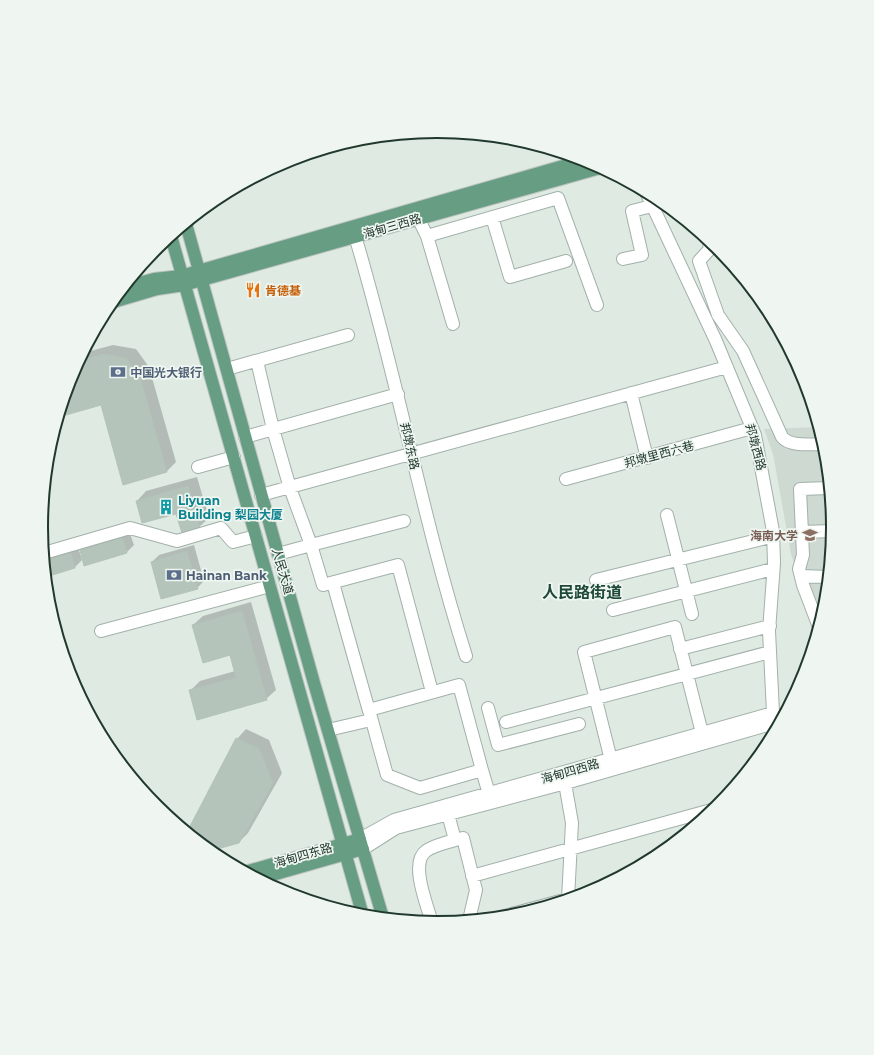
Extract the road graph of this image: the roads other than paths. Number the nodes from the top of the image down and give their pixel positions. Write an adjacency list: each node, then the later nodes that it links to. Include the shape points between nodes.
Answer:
1 (573, 163): 14 (main road, 海甸三西路)
2 (591, 170): 6 (main road, 海甸三西路)
3 (650, 202): 4 (street, 邦墩西路)
4 (652, 206): 12 (street, via 632,211 642,255); 22 (street, 邦墩西路)
5 (492, 217): 9 (street); 13 (street, via 510,277); 18 (street, via 558,198)
6 (418, 218): 8 (main road, 海甸三西路); 9 (street)
7 (188, 229): 14 (main road, 人民大道)
8 (355, 236): 14 (main road, 海甸三西路); 25 (street, 邦墩东路)
9 (427, 236): 19 (street)
10 (173, 242): 15 (main road, 人民大道)
11 (709, 249): 29 (street, via 699,261 718,315 743,351 782,437 785,441 795,443)
12 (623, 259)
13 (566, 261)
14 (201, 275): 15 (main road, 海甸三西路); 23 (main road, 人民大道)
15 (183, 280): 16 (main road, via 154,278); 17 (main road); 31 (main road, 人民大道)
16 (134, 284)
17 (122, 299)
18 (597, 305)
19 (453, 324)
20 (348, 335): 21 (street)
21 (257, 361): 23 (street); 27 (street)
22 (727, 367): 24 (street); 26 (street, 邦墩西路)
23 (227, 369): 28 (main road, 人民大道)
24 (631, 393): 30 (street); 32 (street)
25 (398, 394): 27 (street); 30 (street, 邦墩东路)
26 (752, 428): 32 (street, 邦墩里西六巷); 43 (street, 邦墩西路, via 762,466)
27 (274, 429): 28 (street); 35 (street)
28 (245, 437): 37 (main road, 人民大道)
29 (817, 444)
30 (412, 454): 35 (street); 62 (street, 邦墩东路, via 446,590)
31 (234, 457): 33 (street); 42 (main road, 人民大道)
32 (647, 458): 34 (street, 邦墩里西六巷)
33 (198, 467)
34 (566, 479)
35 (290, 488): 37 (street); 44 (street)
36 (824, 488): 41 (street, via 800,489)
37 (261, 495): 46 (main road, 人民大道)
38 (667, 515): 47 (street)
39 (404, 521): 44 (street)
40 (826, 531): 41 (street)
41 (802, 532): 49 (street, via 803,556 799,569)
42 (256, 536): 45 (street, via 233,542 221,528 177,540 130,528); 53 (main road, 人民大道)
43 (774, 536): 47 (street); 48 (street, 邦墩西路)
44 (312, 545): 46 (street); 52 (street, via 323,585)
45 (49, 552)
46 (278, 554): 72 (main road, 人民大道)
47 (678, 559): 51 (street); 54 (street)
48 (773, 569): 54 (street); 58 (street, 邦墩西路)
49 (801, 576): 50 (street); 57 (street)
50 (823, 577)
51 (596, 580)
52 (333, 582): 64 (street, via 398,565); 67 (street)
53 (270, 586): 59 (street); 84 (main road, 人民大道)
54 (686, 592): 55 (street); 56 (street)
55 (613, 610)
56 (692, 614)
57 (816, 617)
58 (770, 626): 60 (street); 61 (street, 邦墩西路)
59 (101, 631)
60 (680, 649): 63 (street); 65 (street, via 675,627 584,652)
61 (770, 652): 63 (street); 68 (street, 邦墩西路)
62 (466, 656)
63 (687, 674): 65 (street); 73 (street)
64 (432, 692): 67 (street); 76 (street, via 459,685)
65 (596, 698): 74 (street, via 509,721); 75 (street)
66 (488, 708): 74 (street, via 498,745)
67 (370, 715): 72 (street); 76 (street, via 387,775 420,788)
68 (776, 719)
69 (774, 722): 73 (street, 海甸四西路)
70 (774, 723): 77 (street, 海甸四西路)
71 (579, 724): 74 (street)
72 (328, 730): 82 (main road, 人民大道)
73 (702, 734): 75 (street, 海甸四西路)
74 (518, 740)
75 (611, 760): 78 (street, 海甸四西路)
76 (482, 770): 78 (street)
77 (565, 783): 80 (street, 海甸四西路); 83 (street, via 571,811)
78 (489, 794): 82 (street, 海甸四西路, via 394,820)
79 (701, 813): 83 (street)
80 (448, 814): 81 (street); 82 (street, 海甸四西路, via 396,828)
81 (455, 840): 87 (street, via 463,838); 92 (street, via 425,852 420,859 419,873)
82 (362, 844): 84 (main road, 海甸四东路); 90 (main road, 人民大道)
83 (572, 848): 87 (street); 88 (street)
84 (343, 849): 85 (main road, 海甸四东路); 86 (main road, 海甸四东路); 89 (main road, 人民大道)
85 (254, 870)
86 (266, 876)
87 (472, 876): 91 (street, via 476,890)
88 (568, 894)
89 (360, 909)
90 (380, 912)
91 (470, 915)
92 (430, 916)

